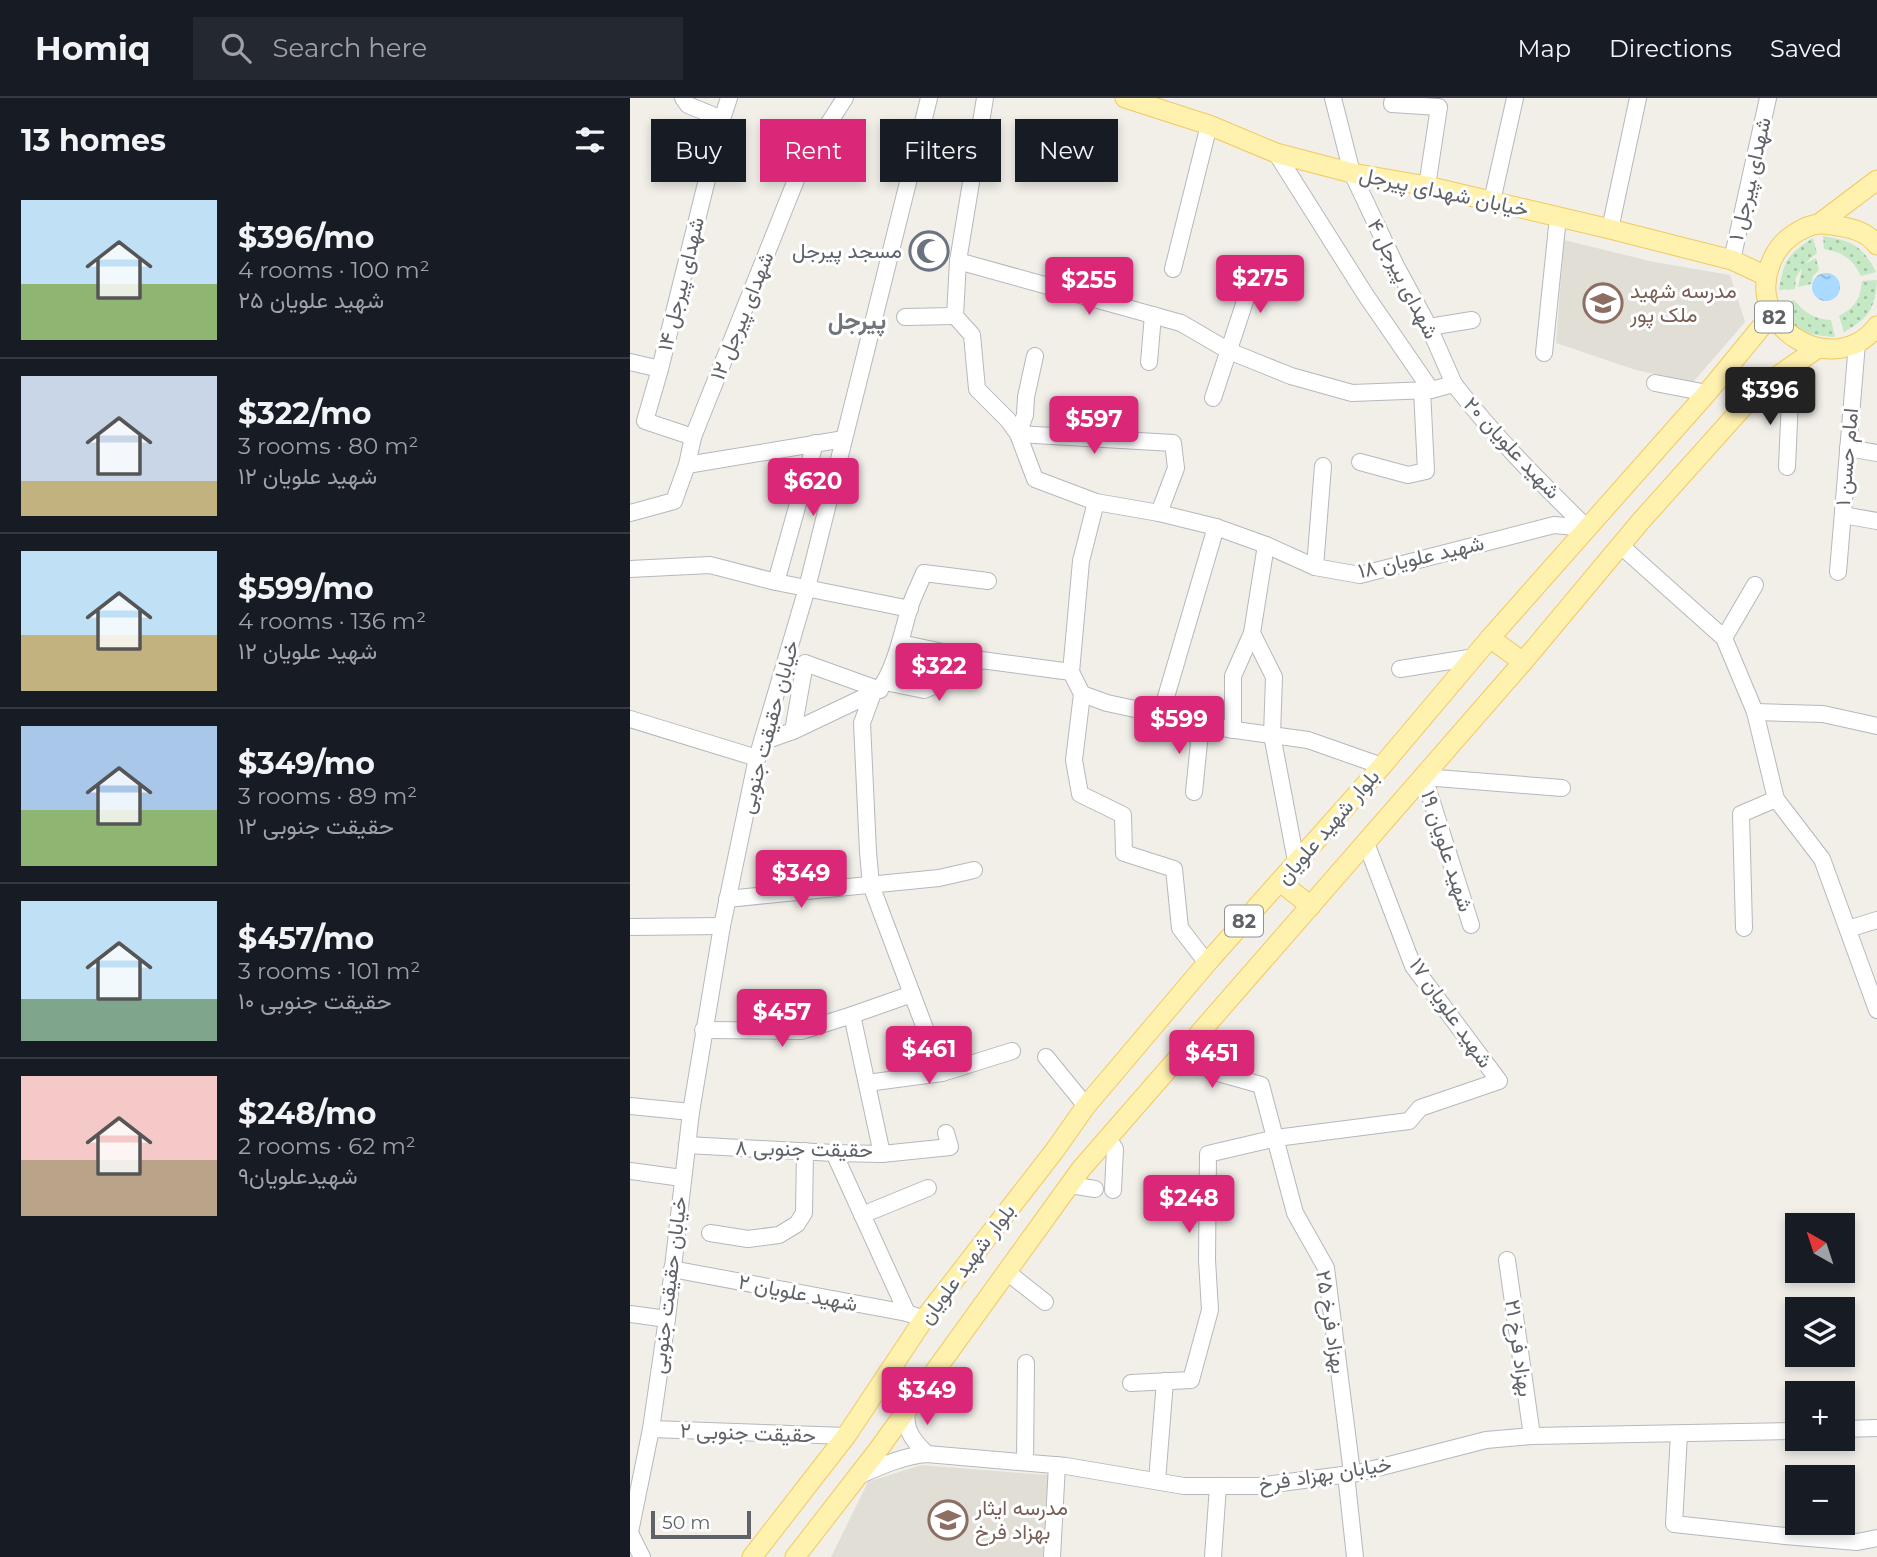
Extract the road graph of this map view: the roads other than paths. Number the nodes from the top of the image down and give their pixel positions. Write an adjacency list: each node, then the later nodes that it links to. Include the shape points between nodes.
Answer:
1 (683, 98): 13 (street, via 688,105)
2 (729, 98): 13 (street, شهدای پیرجل ۱۴)
3 (845, 98): 53 (street, شهدای پیرجل ۱۲, via 802,165)
4 (929, 98): 54 (street, خیابان حقیقت جنوبی)
5 (985, 98): 26 (street)
6 (1125, 98): 12 (main road, خیابان شهدای پیرجل)
7 (1333, 98): 16 (street, شهدای پیرجل ۴)
8 (1393, 98): 19 (street, via 1392,104 1439,107)
9 (1515, 98): 20 (street)
10 (1638, 98): 23 (street)
11 (1768, 98): 25 (street, شهدای ‍‍‍‍‍‍پیرجل ۱)
12 (1176, 106): 14 (main road, خیابان شهدای پیرجل)
13 (722, 119)
14 (1209, 125): 15 (main road, خیابان شهدای پیرجل); 28 (street)
15 (1276, 153): 16 (main road, خیابان شهدای پیرجل); 48 (street)
16 (1352, 173): 19 (main road, خیابان شهدای پیرجل); 36 (street, شهدای پیرجل ۴)
17 (1877, 180): 22 (main road, 82)
18 (706, 182): 44 (street, شهدای پیرجل ۱۴)
19 (1427, 186): 20 (main road, خیابان شهدای پیرجل)
20 (1492, 201): 21 (main road, خیابان شهدای پیرجل)
21 (1558, 217): 23 (main road, خیابان شهدای پیرجل); 40 (street)
22 (1819, 223): 24 (main road, via 1858,230); 29 (main road, 82, via 1784,241)
23 (1610, 229): 25 (main road, خیابان شهدای پیرجل)
24 (1877, 245)
25 (1732, 260): 29 (main road, خیابان شهدای پیرجل)
26 (958, 261): 31 (street, شهید علویان ۲۰); 32 (street)
27 (1255, 268): 39 (street)
28 (1173, 269)
29 (1766, 276): 30 (main road, 82)
30 (1772, 314): 38 (main road, 82, via 1784,331); 49 (main road, بلوار شهید علویان / 82)
31 (1153, 315): 39 (street, شهید علویان ۲۰, via 1181,323); 43 (street)
32 (955, 316): 33 (street); 52 (street, via 972,335 977,389)
33 (905, 317)
34 (1472, 320): 36 (street)
35 (1877, 326): 37 (main road, 82)
36 (1429, 327): 47 (street, شهدای پیرجل ۴)
37 (1857, 342): 38 (main road, 82); 56 (street, امام حسن ۱)
38 (1818, 348): 45 (main road, بلوار شهید علویان / 82)
39 (1228, 351): 48 (street, شهید علویان ۲۰, via 1352,393); 50 (street)
40 (1544, 353)
41 (1035, 356): 52 (street)
42 (630, 362): 44 (street)
43 (1149, 362)
44 (660, 369): 51 (street, شهدای پیرجل ۱۴)
45 (1772, 380): 61 (street, via 1790,398); 70 (main road, بلوار شهید علویان / 82)
46 (1655, 383): 49 (street)
47 (1454, 384): 48 (street, شهید علویان ۲۰); 68 (street, شهید علویان ۲۰, via 1518,460)
48 (1426, 390): 58 (street, via 1426,471 1408,475)
49 (1707, 393): 68 (main road, بلوار شهید علویان / 82)
50 (1213, 398)
51 (638, 418): 53 (street, شهدای پیرجل ۱۴)
52 (1018, 434): 62 (street, شهید علویان ۱۸, via 1035,479); 64 (street, via 1173,443 1176,468)
53 (693, 437): 59 (street, شهدای پیرجل ۱۲)
54 (844, 439): 55 (street); 77 (street, خیابان حقیقت جنوبی)
55 (815, 443): 59 (street); 75 (street)
56 (1848, 448): 57 (street); 65 (street, امام حسن ۱)
57 (1877, 453)
58 (1360, 462)
59 (687, 465): 63 (street, شهدای پیرجل ۱۲, via 674,500)
60 (1323, 466): 71 (street)
61 (1787, 467)
62 (1096, 502): 64 (street, شهید علویان ۱۸); 87 (street, via 1081,561)
63 (630, 513)
64 (1159, 513): 67 (street, شهید علویان ۱۸)
65 (1843, 514): 66 (street); 73 (street, امام حسن ۱)
66 (1877, 521)
67 (1216, 527): 69 (street, شهید علویان ۱۸); 91 (street)
68 (1587, 528): 71 (street, شهید علویان ۱۸, via 1554,525 1360,575); 80 (main road, بلوار شهید علویان / 82)
69 (1266, 545): 71 (street, شهید علویان ۱۸); 79 (street)
70 (1620, 545): 81 (street); 85 (main road, بلوار شهید علویان / 82)
71 (1315, 567)
72 (630, 569): 75 (street, via 710,565)
73 (1838, 572)
74 (988, 581): 78 (street, via 924,573)
75 (776, 582): 77 (street)
76 (1755, 585): 81 (street)
77 (807, 588): 78 (street); 98 (street, خیابان حقیقت جنوبی)
78 (910, 609): 82 (street)
79 (1252, 634): 95 (street, via 1233,676); 97 (street, via 1273,677)
80 (1490, 638): 83 (main road, بلوار شهید علویان / 82); 85 (main road)
81 (1724, 638): 90 (street)
82 (900, 643): 84 (street); 88 (street)
83 (1475, 657): 86 (street); 99 (main road, بلوار شهید علویان / 82)
84 (981, 660): 87 (street); 88 (street, via 924,690)
85 (1523, 662): 100 (main road, بلوار شهید علویان / 82)
86 (1400, 668)
87 (1071, 672): 89 (street)
88 (879, 688): 96 (street); 96 (street, via 806,663); 108 (street, via 862,723)
89 (1082, 694): 91 (street); 117 (street, via 1074,760 1080,794 1123,815 1124,853 1174,869 1180,928)
90 (1755, 712): 94 (street, via 1823,714); 103 (street)
91 (1161, 714): 93 (street)
92 (630, 719): 98 (street)
93 (1201, 723): 95 (street); 102 (street)
94 (1877, 726)
95 (1233, 730): 97 (street)
96 (793, 731): 98 (street)
97 (1272, 735): 99 (street, via 1308,740); 105 (street)
98 (760, 750): 109 (street, خیابان حقیقت جنوبی)
99 (1382, 766): 105 (main road, بلوار شهید علویان / 82)
100 (1424, 777): 101 (street); 104 (main road, بلوار شهید علویان / 82); 112 (street, شهید علویان ۱۹)
101 (1562, 788)
102 (1194, 792)
103 (1776, 799): 115 (street, via 1741,814); 116 (street, via 1822,859)
104 (1366, 843): 110 (main road, بلوار شهید علویان / 82); 132 (street, شهید علویان ۱۷, via 1413,966 1499,1081 1420,1108 1409,1121)
105 (1296, 861): 107 (main road, بلوار شهید علویان / 82)
106 (974, 870): 108 (street)
107 (1280, 882): 110 (main road); 117 (main road, بلوار شهید علویان / 82)
108 (871, 885): 109 (street); 118 (street)
109 (727, 899): 113 (street, خیابان حقیقت جنوبی)
110 (1311, 906): 121 (main road, بلوار شهید علویان / 82)
111 (1877, 920): 116 (street)
112 (1471, 925)
113 (722, 926): 114 (street); 122 (street, خیابان حقیقت جنوبی)
114 (630, 927)
115 (1744, 928)
116 (1847, 929): 119 (street)
117 (1207, 964): 128 (main road, بلوار شهید علویان / 82)
118 (912, 994): 120 (street); 125 (street)
119 (1877, 1010)
120 (852, 1015): 122 (street, via 802,1031); 126 (street, حقیقت جنوبی ۸)
121 (1207, 1026): 131 (main road, بلوار شهید علویان / 82); 132 (street, بهزاد فرخ ۲۵, via 1203,1056 1211,1071 1261,1085)
122 (704, 1030): 129 (street, خیابان حقیقت جنوبی)
123 (1012, 1051): 125 (street)
124 (1046, 1057): 128 (street)
125 (942, 1073): 126 (street)
126 (866, 1083): 136 (street, حقیقت جنوبی ۸)
127 (630, 1106): 129 (street)
128 (1086, 1106): 150 (main road, بلوار شهید علویان / 82, via 1055,1150)
129 (691, 1112): 133 (street, خیابان حقیقت جنوبی)
130 (946, 1133): 136 (street, via 950,1147)
131 (1108, 1138): 139 (main road, بلوار شهید علویان / 82); 142 (street, via 1115,1149)
132 (1276, 1138): 153 (street, via 1208,1154 1210,1310 1191,1380); 167 (street, بهزاد فرخ ۲۵, via 1295,1213 1326,1269)
133 (687, 1145): 134 (street, حقیقت جنوبی ۸); 138 (street, خیابان حقیقت جنوبی)
134 (805, 1151): 135 (street, حقیقت جنوبی ۸); 144 (street, via 804,1213 797,1224 779,1235 748,1239)
135 (834, 1153): 136 (street, حقیقت جنوبی ۸); 143 (street)
136 (882, 1154)
137 (630, 1171): 138 (street)
138 (682, 1178): 146 (street, خیابان حقیقت جنوبی)
139 (1070, 1185): 141 (street); 147 (main road, بلوار شهید علویان / 82)
140 (928, 1188): 143 (street)
141 (1095, 1189)
142 (1112, 1190)
143 (862, 1215): 150 (street)
144 (710, 1233)
145 (1507, 1260): 162 (street, بهزاد فرخ ۲۱)
146 (673, 1269): 150 (street, شهید علویان ۲); 151 (street, خیابان حقیقت جنوبی)
147 (1007, 1272): 148 (street); 155 (main road, بلوار شهید علویان / 82)
148 (1045, 1302)
149 (630, 1314): 151 (street)
150 (915, 1316): 161 (main road, بلوار شهید علویان / 82)
151 (667, 1319): 160 (street, خیابان حقیقت جنوبی)
152 (1026, 1363): 165 (street)
153 (1165, 1381): 154 (street); 169 (street)
154 (1131, 1383)
155 (907, 1408): 164 (street, via 906,1426); 168 (main road, بلوار شهید علویان / 82)
156 (1877, 1428): 157 (street)
157 (1855, 1429)
158 (1785, 1431): 159 (street, خیابان بهزاد فرخ)
159 (1679, 1434): 162 (street, خیابان بهزاد فرخ); 172 (street, via 1674,1524 1857,1542)
160 (649, 1436): 161 (street, حقیقت جنوبی ۲); 163 (street, حقیقت جنوبی ۲); 171 (street, خیابان حقیقت جنوبی)
161 (846, 1436): 174 (main road, بلوار شهید علویان / 82)
162 (1532, 1437): 167 (street, خیابان بهزاد فرخ, via 1486,1440)
163 (630, 1443)
164 (927, 1454): 165 (street, خیابان بهزاد فرخ); 168 (street, خیابان بهزاد فرخ)
165 (1025, 1462): 166 (street, خیابان بهزاد فرخ)
166 (1057, 1465): 169 (street, خیابان بهزاد فرخ); 176 (street)
167 (1349, 1474): 170 (street, خیابان بهزاد فرخ, via 1258,1486); 178 (street, بهزاد فرخ ۲۵)
168 (856, 1478): 175 (main road, بلوار شهید علویان / 82)
169 (1157, 1481): 170 (street, خیابان بهزاد فرخ)
170 (1218, 1486): 177 (street)
171 (630, 1532): 173 (street)
172 (1877, 1538)
173 (642, 1557)
174 (752, 1557)
175 (794, 1557)
176 (1052, 1557)
177 (1213, 1557)
178 (1355, 1557)

